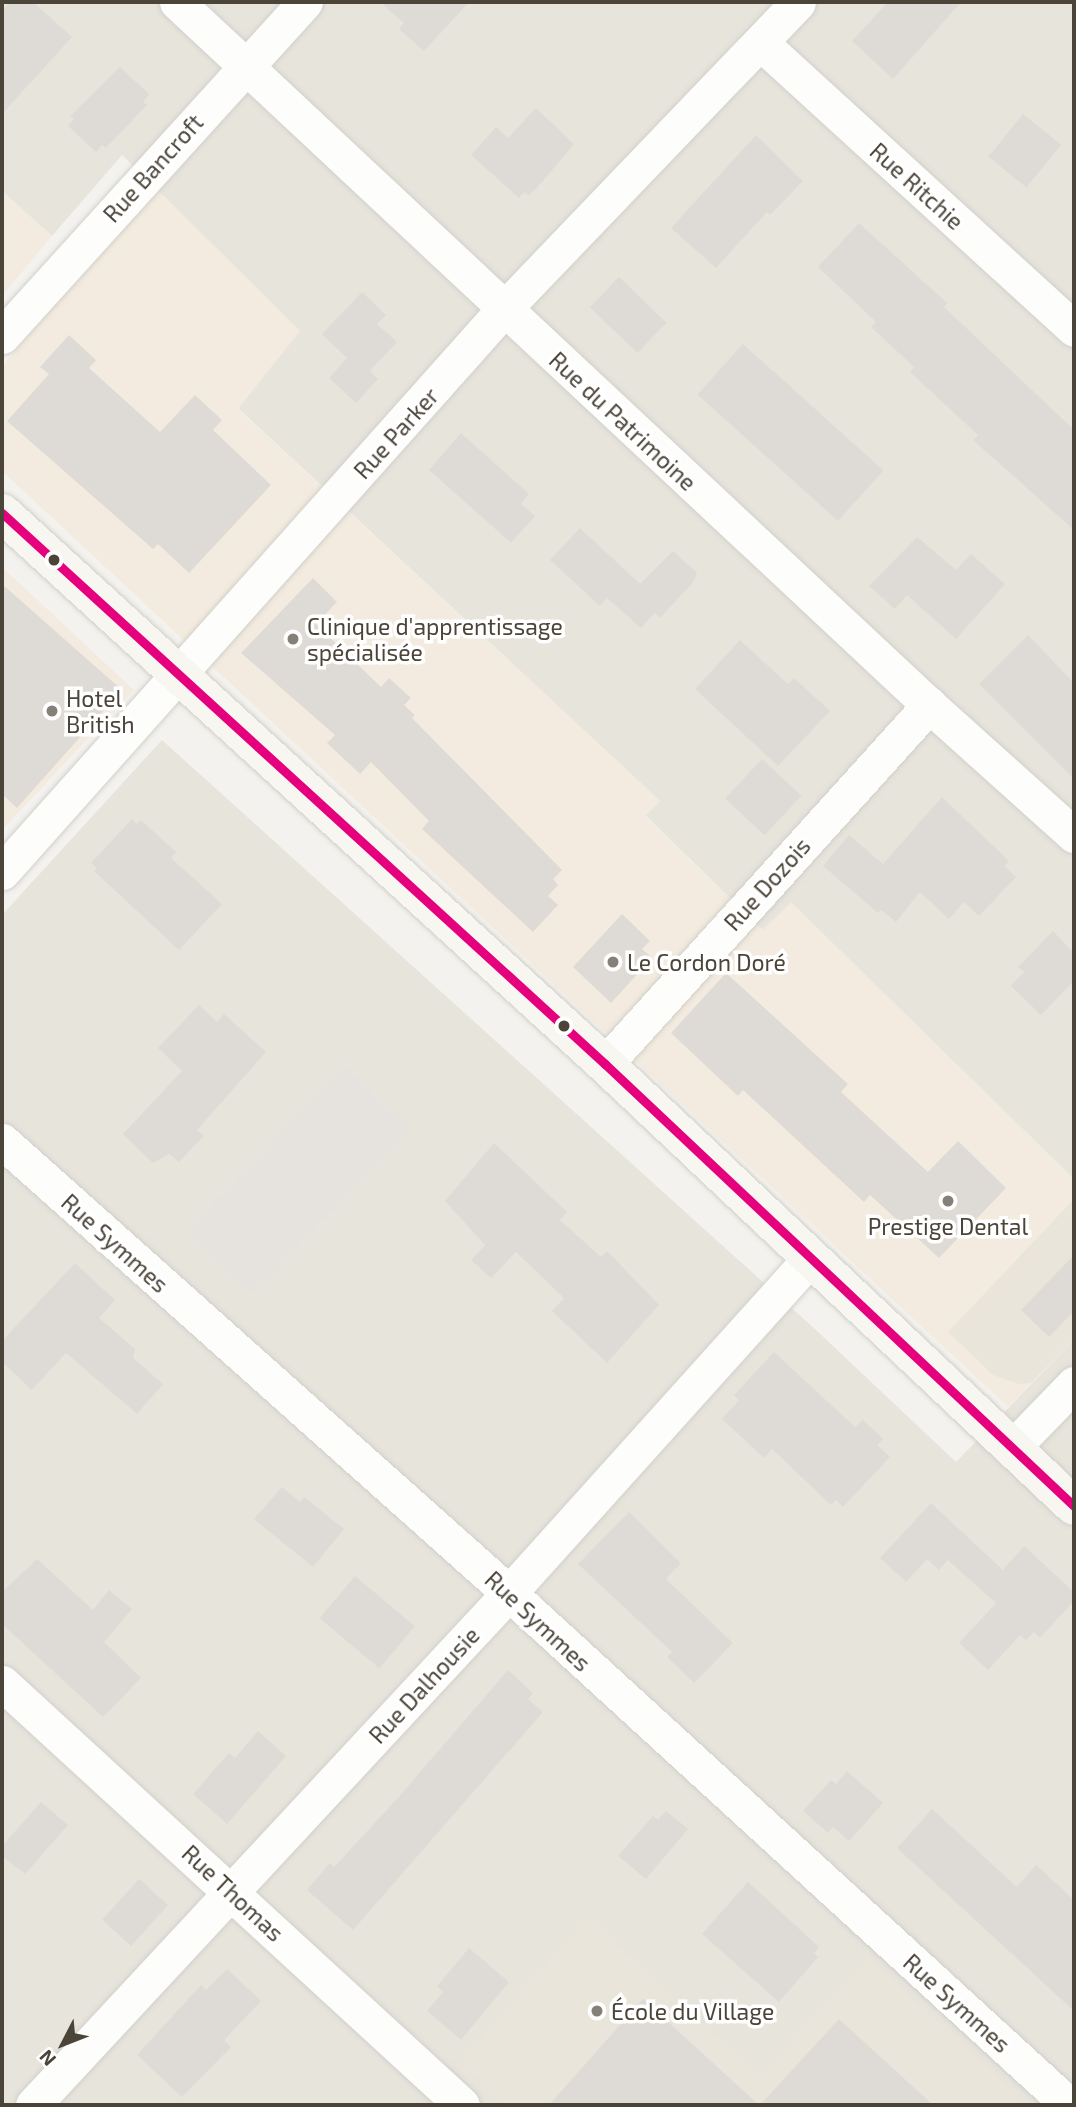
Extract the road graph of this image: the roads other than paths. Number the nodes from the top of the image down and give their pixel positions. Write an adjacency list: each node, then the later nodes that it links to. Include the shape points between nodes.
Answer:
1 (177, 2): 5 (street, Rue du Patrimoine)
2 (305, 2): 5 (street, Rue Bancroft)
3 (798, 2): 4 (street, Rue Parker)
4 (761, 43): 6 (street, Rue Parker); 7 (street, Rue Ritchie)
5 (246, 67): 6 (street, Rue du Patrimoine); 8 (street, Rue Bancroft)
6 (503, 310): 10 (street, Rue Parker); 11 (street, Rue du Patrimoine)
7 (1074, 329)
8 (2, 335)
9 (2, 513): 10 (street)
10 (179, 677): 13 (street, Rue Parker); 14 (street)
11 (929, 705): 12 (street, Rue du Patrimoine); 14 (street, Rue Dozois)
12 (1074, 835)
13 (2, 872)
14 (605, 1064): 16 (street)
15 (2, 1141): 20 (street, Rue Symmes)
16 (809, 1260): 18 (street); 20 (street, Rue Dalhousie)
17 (1074, 1384): 18 (street)
18 (1012, 1448): 19 (street)
19 (1074, 1506)
20 (509, 1593): 22 (street, Rue Dalhousie); 25 (street, Rue Symmes)
21 (2, 1683): 22 (street, Rue Thomas)
22 (232, 1892): 23 (street, Rue Dalhousie); 24 (street, Rue Thomas)
23 (33, 2105)
24 (462, 2105)
25 (1069, 2105)

